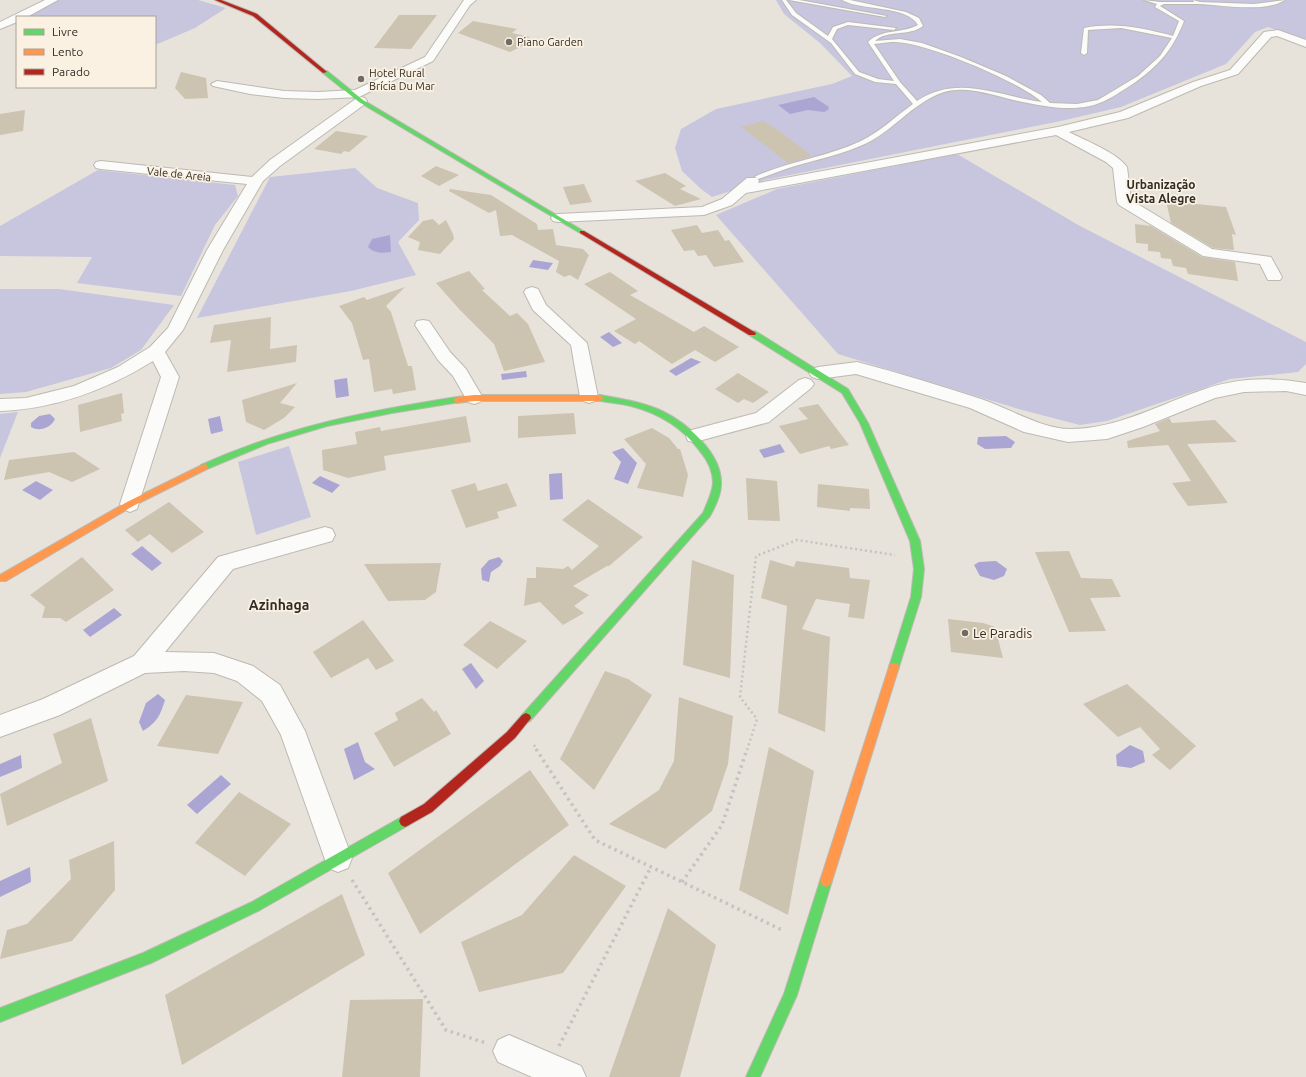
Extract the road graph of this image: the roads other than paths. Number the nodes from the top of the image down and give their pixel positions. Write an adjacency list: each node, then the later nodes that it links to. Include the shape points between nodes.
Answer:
1 (53, 0): 11 (street)
2 (217, 0): 23 (street, via 255,15)
3 (471, 0): 23 (street, via 466,3 429,59)
4 (784, 0): 17 (lane, via 794,14)
5 (791, 0): 12 (lane, via 888,16)
6 (842, 0): 12 (lane)
7 (1146, 0): 10 (lane)
8 (1283, 0): 9 (lane, via 1254,5)
9 (1197, 1): 10 (lane)
10 (1161, 4): 16 (lane, via 1157,6 1182,21)
11 (22, 16)
12 (918, 18): 15 (lane, via 921,26 916,30)
13 (16, 19): 14 (street)
14 (0, 26)
15 (904, 32): 17 (lane, via 848,23 835,28); 18 (lane, via 886,33 874,38)
16 (1176, 38): 20 (lane, via 1132,27 1101,26 1086,29); 24 (lane, via 1146,74 1099,102 1083,105)
17 (829, 40): 21 (lane, via 857,73 877,82)
18 (870, 43): 21 (lane); 24 (lane, via 886,40 908,41 935,50 1032,91)
19 (1306, 44): 26 (street, via 1278,33 1268,34 1234,72 1197,84 1124,115)
20 (1084, 53)
21 (898, 83): 25 (lane)
22 (217, 84): 23 (street, via 242,90 299,96)
23 (356, 96): 29 (street); 31 (street)
24 (1047, 103): 25 (lane, via 958,88 926,98)
25 (917, 105): 28 (lane, via 864,142)
26 (1058, 131): 30 (street); 32 (street, via 1111,159 1120,167 1124,202 1208,253 1266,260)
27 (101, 165): 29 (street, Vale de Areia)
28 (758, 177): 30 (street)
29 (256, 181): 35 (street, via 215,250 175,330)
30 (741, 190): 31 (street, via 726,202 704,211)
31 (558, 218): 36 (street)
32 (1274, 277)
33 (532, 292): 40 (street, via 540,307 579,343)
34 (422, 325): 41 (street, via 460,373)
35 (156, 351): 42 (street, via 124,371 79,391 26,404); 44 (street, via 170,377)
36 (811, 378): 38 (street, via 857,368 976,404 1031,427 1068,436 1100,434 1136,423 1212,393 1244,386); 43 (street, via 762,418); 53 (street, via 845,390 864,423 915,541 919,569 916,597 790,995)
37 (1306, 382): 38 (street)
38 (1286, 385): 39 (street)
39 (1306, 389)
40 (589, 396): 41 (street); 43 (street, via 624,401 658,412 684,426)
41 (474, 398): 44 (street, via 387,411 281,436 228,455)
42 (0, 405)
43 (695, 436): 49 (street, via 712,461 717,485 707,514 520,724 475,768 428,808)
44 (130, 504): 46 (street)
45 (325, 535): 47 (street, via 226,563)
46 (3, 578)
47 (142, 663): 48 (street, via 51,708); 49 (street, via 214,663 245,673 271,693 292,731)
48 (0, 726)
49 (338, 858): 50 (street, via 256,906 146,958)
50 (0, 1015)
51 (499, 1048): 52 (street)
52 (559, 1072)
53 (754, 1077)

